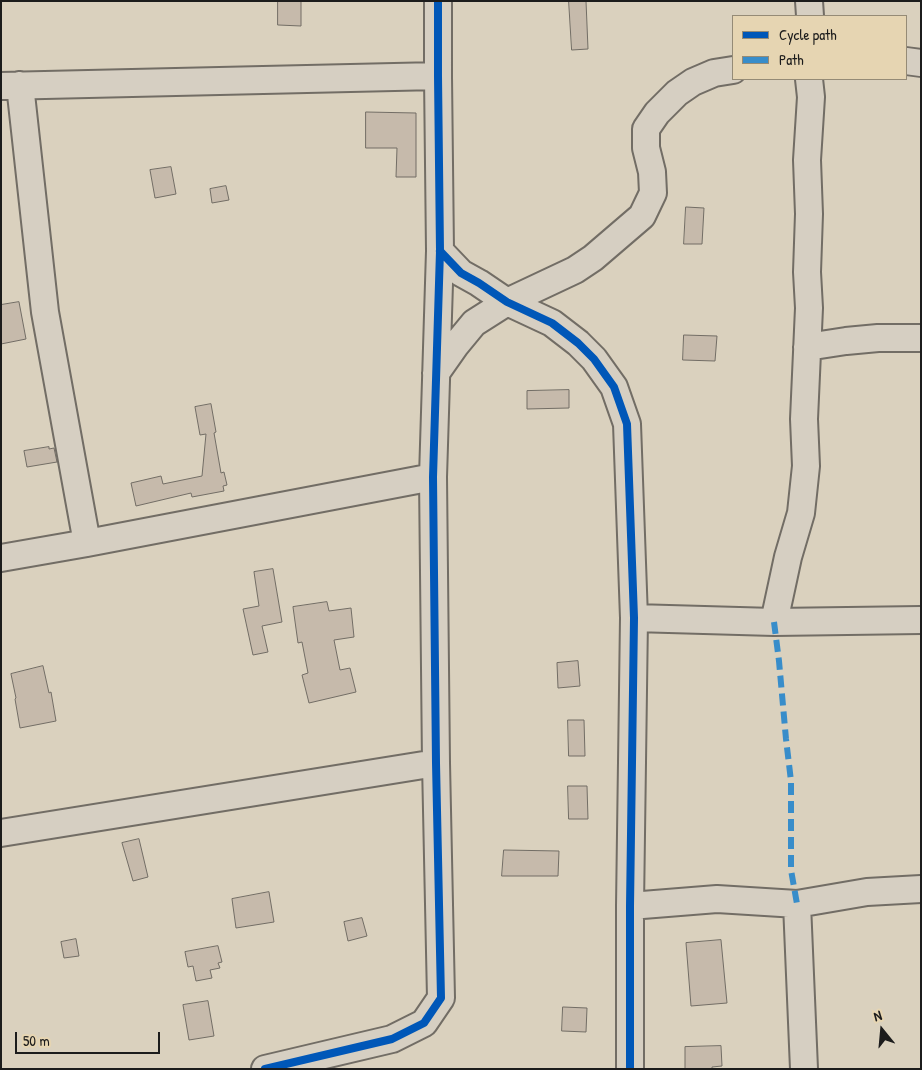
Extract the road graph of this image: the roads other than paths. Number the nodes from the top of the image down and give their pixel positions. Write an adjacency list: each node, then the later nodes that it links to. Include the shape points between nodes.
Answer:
1 (438, 1): 7 (street)
2 (809, 1): 3 (street)
3 (810, 15)
4 (907, 61): 5 (street)
5 (921, 63)
6 (732, 70): 11 (street, via 714,73 693,82 657,113 646,128 653,193 642,216 575,270)
7 (438, 76): 8 (street); 10 (street)
8 (11, 85): 16 (street, via 45,312)
9 (814, 85): 13 (street, via 807,160)
10 (440, 251): 11 (street, via 461,273); 14 (street)
11 (507, 302): 14 (street, via 474,323); 18 (street, via 552,323 578,343 594,358 614,387 627,424)
12 (921, 338): 13 (street, via 870,339)
13 (807, 347): 20 (street, via 806,466 801,513)
14 (436, 373): 15 (street)
15 (433, 477): 16 (street); 21 (street)
16 (87, 543): 17 (street)
17 (1, 558)
18 (634, 618): 20 (street); 25 (street)
19 (921, 620): 20 (street)
20 (774, 622)
21 (436, 763): 22 (street); 26 (street, via 441,998 424,1023 392,1039)
22 (1, 833)
23 (921, 889): 24 (street, via 868,892)
24 (797, 904): 25 (street, via 717,900); 28 (street)
25 (630, 906): 27 (street)
26 (265, 1069)
27 (630, 1069)
28 (804, 1069)

